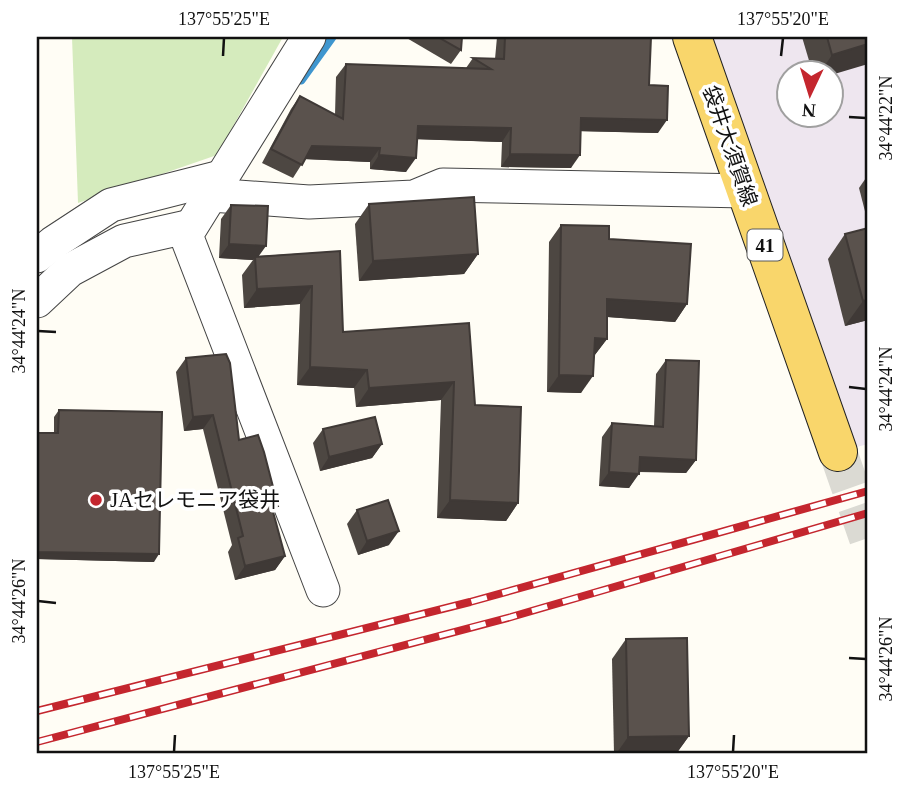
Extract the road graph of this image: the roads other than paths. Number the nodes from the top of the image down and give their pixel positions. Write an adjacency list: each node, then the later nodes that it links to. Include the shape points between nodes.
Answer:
1 (309, 37): 3 (street)
2 (692, 37): 4 (main road, 袋井大須賀線 / 41)
3 (216, 186): 4 (street, via 309,202 414,197 443,185); 5 (street); 6 (street, via 110,205)
4 (746, 191): 8 (main road, 袋井大須賀線 / 41)
5 (191, 226): 7 (street, via 124,241 70,270); 9 (street, via 186,235)
6 (37, 256)
7 (37, 301)
8 (838, 452)
9 (323, 590)

